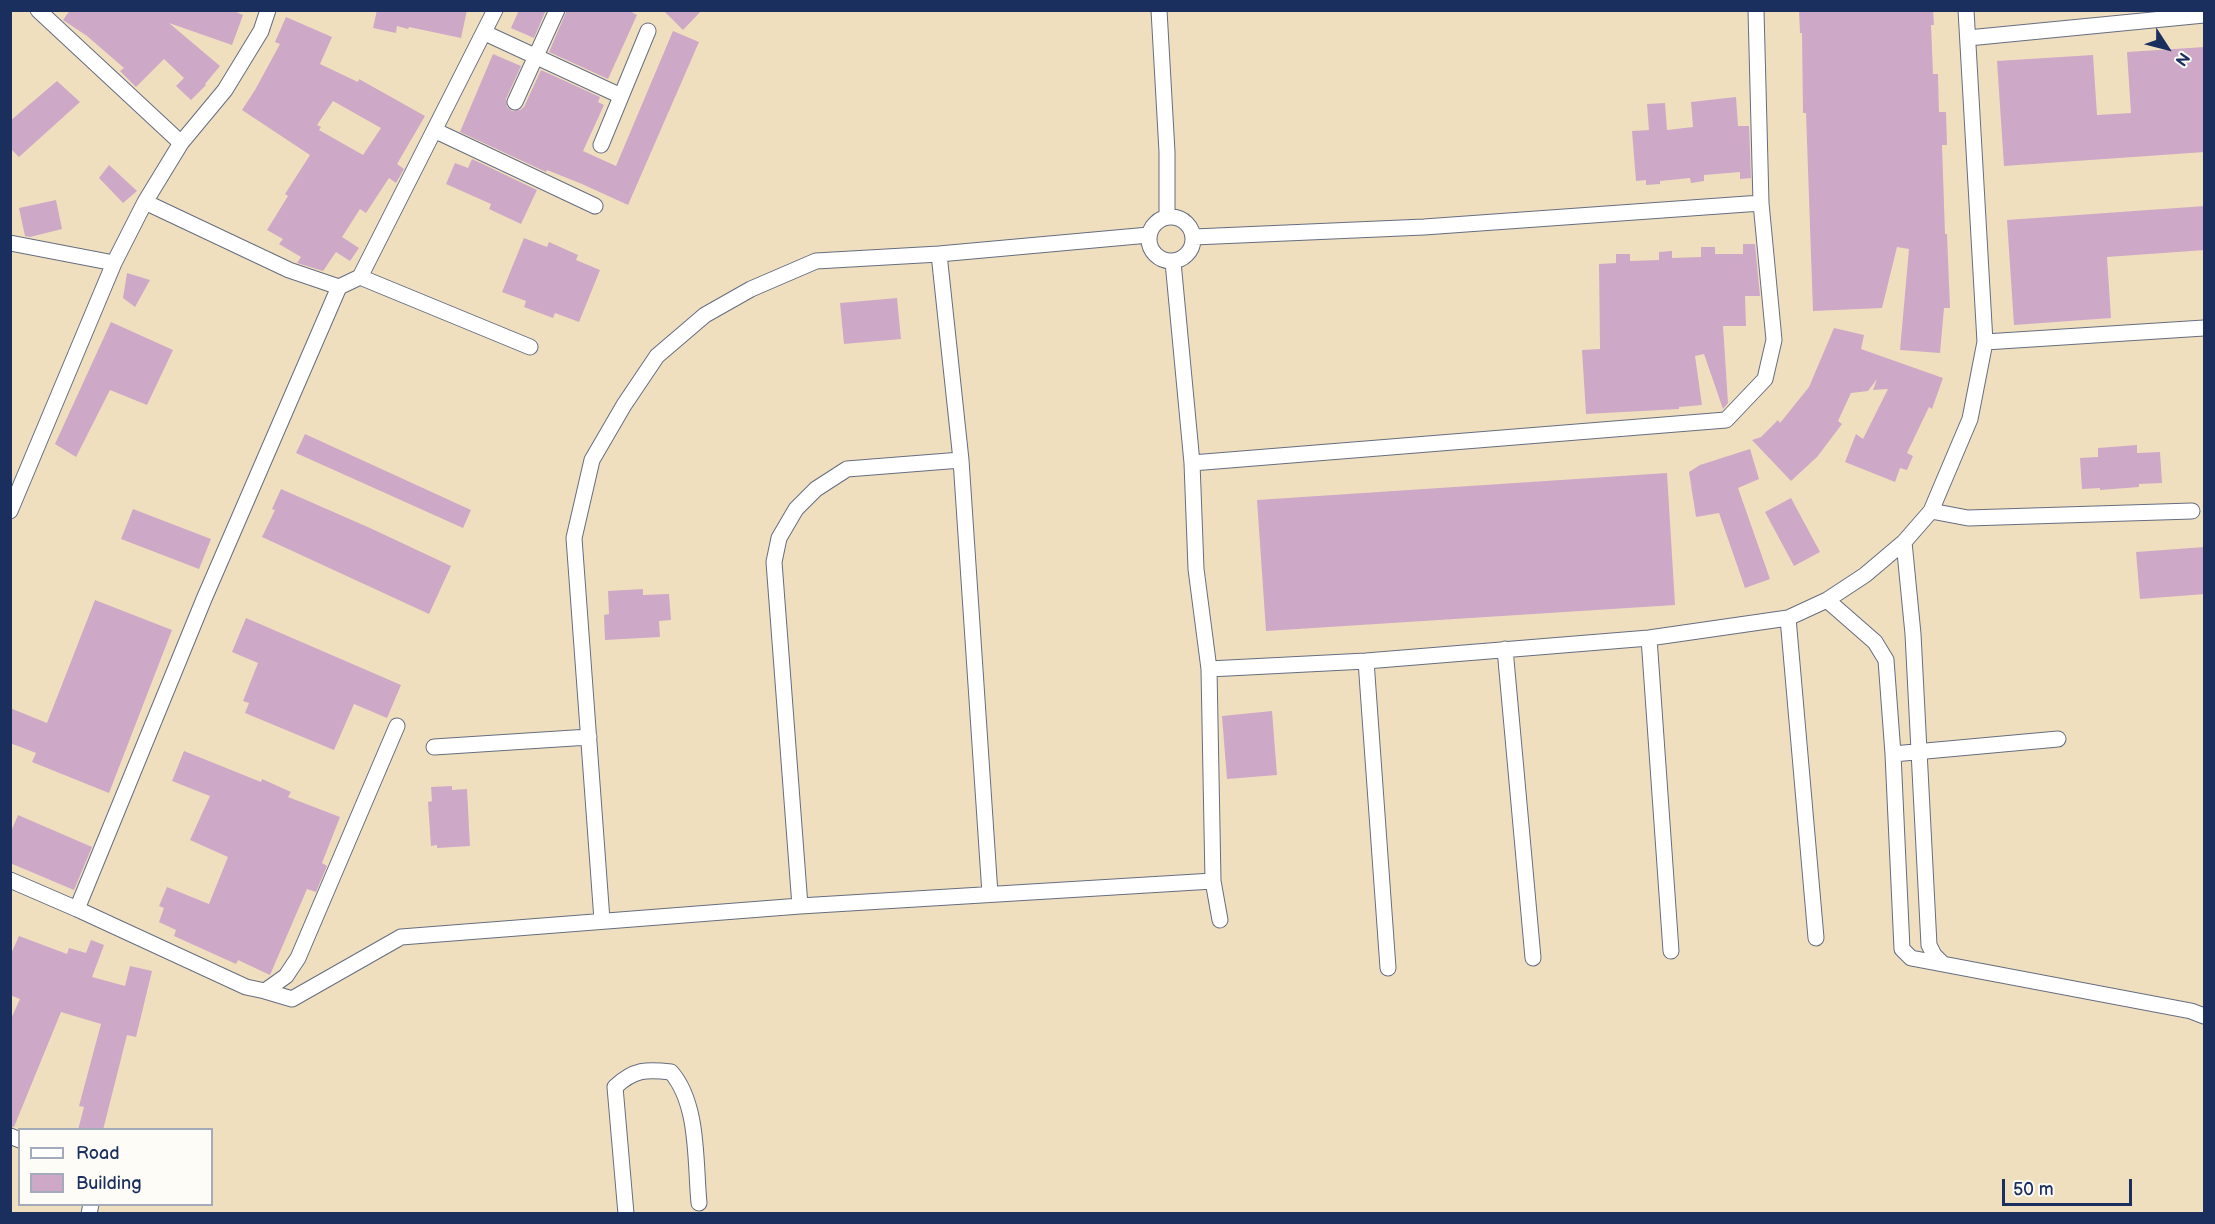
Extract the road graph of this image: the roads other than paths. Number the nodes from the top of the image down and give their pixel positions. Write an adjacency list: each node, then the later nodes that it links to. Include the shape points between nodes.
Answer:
1 (38, 10): 16 (street)
2 (268, 10): 16 (street, via 261,31 225,90)
3 (495, 10): 10 (street)
4 (557, 10): 12 (street)
5 (1159, 10): 21 (street)
6 (1756, 10): 19 (street)
7 (1966, 10): 11 (street)
8 (2205, 15): 11 (street)
9 (648, 31): 13 (street)
10 (485, 33): 12 (street); 15 (street)
11 (1968, 38): 31 (street)
12 (536, 58): 13 (street); 14 (street)
13 (621, 96): 17 (street)
14 (515, 102)
15 (435, 131): 20 (street); 28 (street)
16 (181, 143): 18 (street)
17 (601, 145)
18 (145, 202): 27 (street); 29 (street, via 290,270)
19 (1761, 204): 23 (street, via 1424,227); 34 (street, via 1774,340 1765,379 1726,420)
20 (595, 206)
21 (1167, 217): 22 (street, via 1159,220); 23 (street, via 1185,221)
22 (1149, 235): 25 (street); 26 (street, via 1149,243 1158,257)
23 (1194, 237): 26 (street, via 1189,253)
24 (10, 243): 27 (street)
25 (939, 254): 33 (street); 46 (street, via 816,261 751,289 705,315 657,356 592,460 574,538)
26 (1173, 262): 34 (street)
27 (114, 263): 35 (street)
28 (360, 277): 29 (street); 32 (street)
29 (339, 287): 57 (street, via 204,599)
30 (2205, 328): 31 (street)
31 (1985, 342): 36 (street, via 1970,419)
32 (530, 347)
33 (962, 460): 55 (street); 56 (street, via 847,469 816,489 796,509 779,538 774,562)
34 (1192, 463): 44 (street, via 1196,569)
35 (11, 507)
36 (1931, 511): 37 (street, via 1968,518); 38 (street)
37 (2192, 511)
38 (1904, 542): 39 (street); 49 (street)
39 (1827, 600): 40 (street); 50 (street, via 1875,642 1886,660)
40 (1788, 618): 41 (street); 60 (street)
41 (1649, 638): 42 (street); 61 (street)
42 (1505, 649): 43 (street); 62 (street)
43 (1366, 661): 44 (street); 64 (street)
44 (1209, 669): 53 (street)
45 (398, 726): 65 (street, via 298,958 286,976)
46 (589, 737): 48 (street); 58 (street)
47 (2058, 739): 49 (street)
48 (434, 747)
49 (1918, 752): 50 (street); 51 (street)
50 (1893, 754): 54 (street)
51 (1926, 879): 54 (street); 63 (street, via 1929,945)
52 (10, 880): 57 (street)
53 (1213, 881): 55 (street); 59 (street)
54 (1900, 882): 63 (street, via 1902,949 1911,958)
55 (990, 894): 56 (street)
56 (800, 906): 58 (street)
57 (77, 909): 65 (street, via 246,987)
58 (602, 920): 65 (street, via 401,937 292,999)
59 (1220, 920)
60 (1816, 938)
61 (1671, 951)
62 (1533, 958)
63 (1942, 963): 66 (street)
64 (1388, 968)
65 (266, 991)
66 (2205, 1016)
67 (699, 1203): 68 (street, via 691,1120 682,1085 671,1072 650,1070 627,1075 615,1087)
68 (627, 1214)

